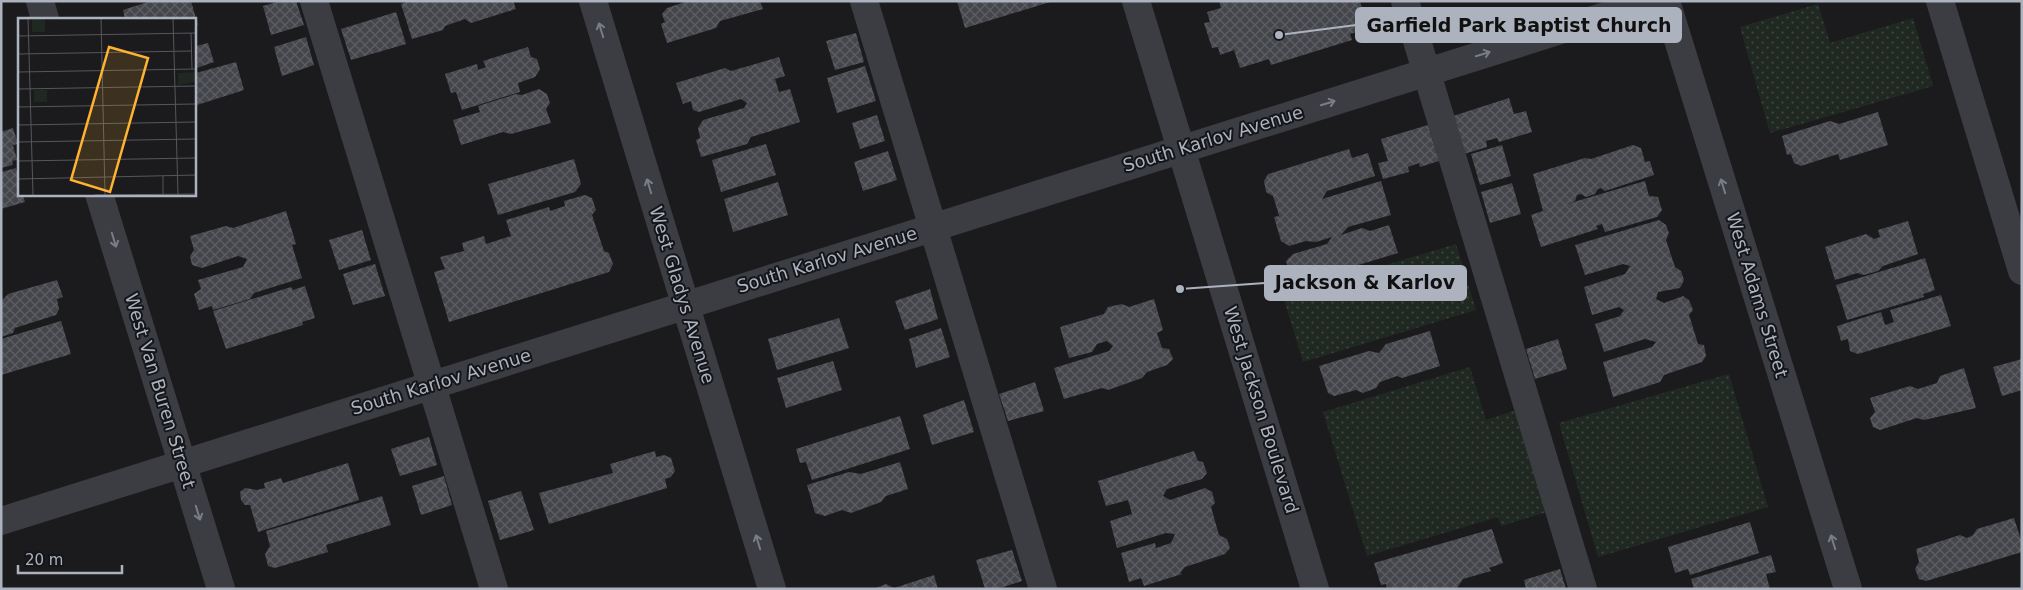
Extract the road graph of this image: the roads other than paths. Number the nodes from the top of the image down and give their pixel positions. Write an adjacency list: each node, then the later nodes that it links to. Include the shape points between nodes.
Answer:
1 (40, 1): 10 (street)
2 (314, 1): 17 (street)
3 (593, 1): 16 (street, West Gladys Avenue, one-way to 3)
4 (864, 1): 14 (street)
5 (1136, 1): 12 (street, West Jackson Boulevard)
6 (1405, 1): 11 (street)
7 (1653, 1): 11 (street, South Karlov Avenue, one-way to 7)
8 (1666, 1): 26 (street, West Adams Street, one-way to 8)
9 (1940, 1): 15 (street)
10 (45, 18)
11 (1427, 72): 12 (street, South Karlov Avenue, one-way to 11); 25 (street)
12 (1181, 149): 14 (street, South Karlov Avenue); 24 (street, West Jackson Boulevard)
13 (99, 195): 18 (street, West Van Buren Street, one-way to 18)
14 (932, 227): 16 (street, South Karlov Avenue); 23 (street)
15 (2022, 271)
16 (686, 305): 17 (street, South Karlov Avenue); 22 (street, West Gladys Avenue, one-way to 16)
17 (432, 385): 18 (street, South Karlov Avenue); 21 (street)
18 (183, 463): 19 (street, South Karlov Avenue); 20 (street, West Van Buren Street, one-way to 20)
19 (1, 520)
20 (221, 589)
21 (494, 589)
22 (772, 589)
23 (1043, 589)
24 (1315, 589)
25 (1583, 589)
26 (1848, 589)

